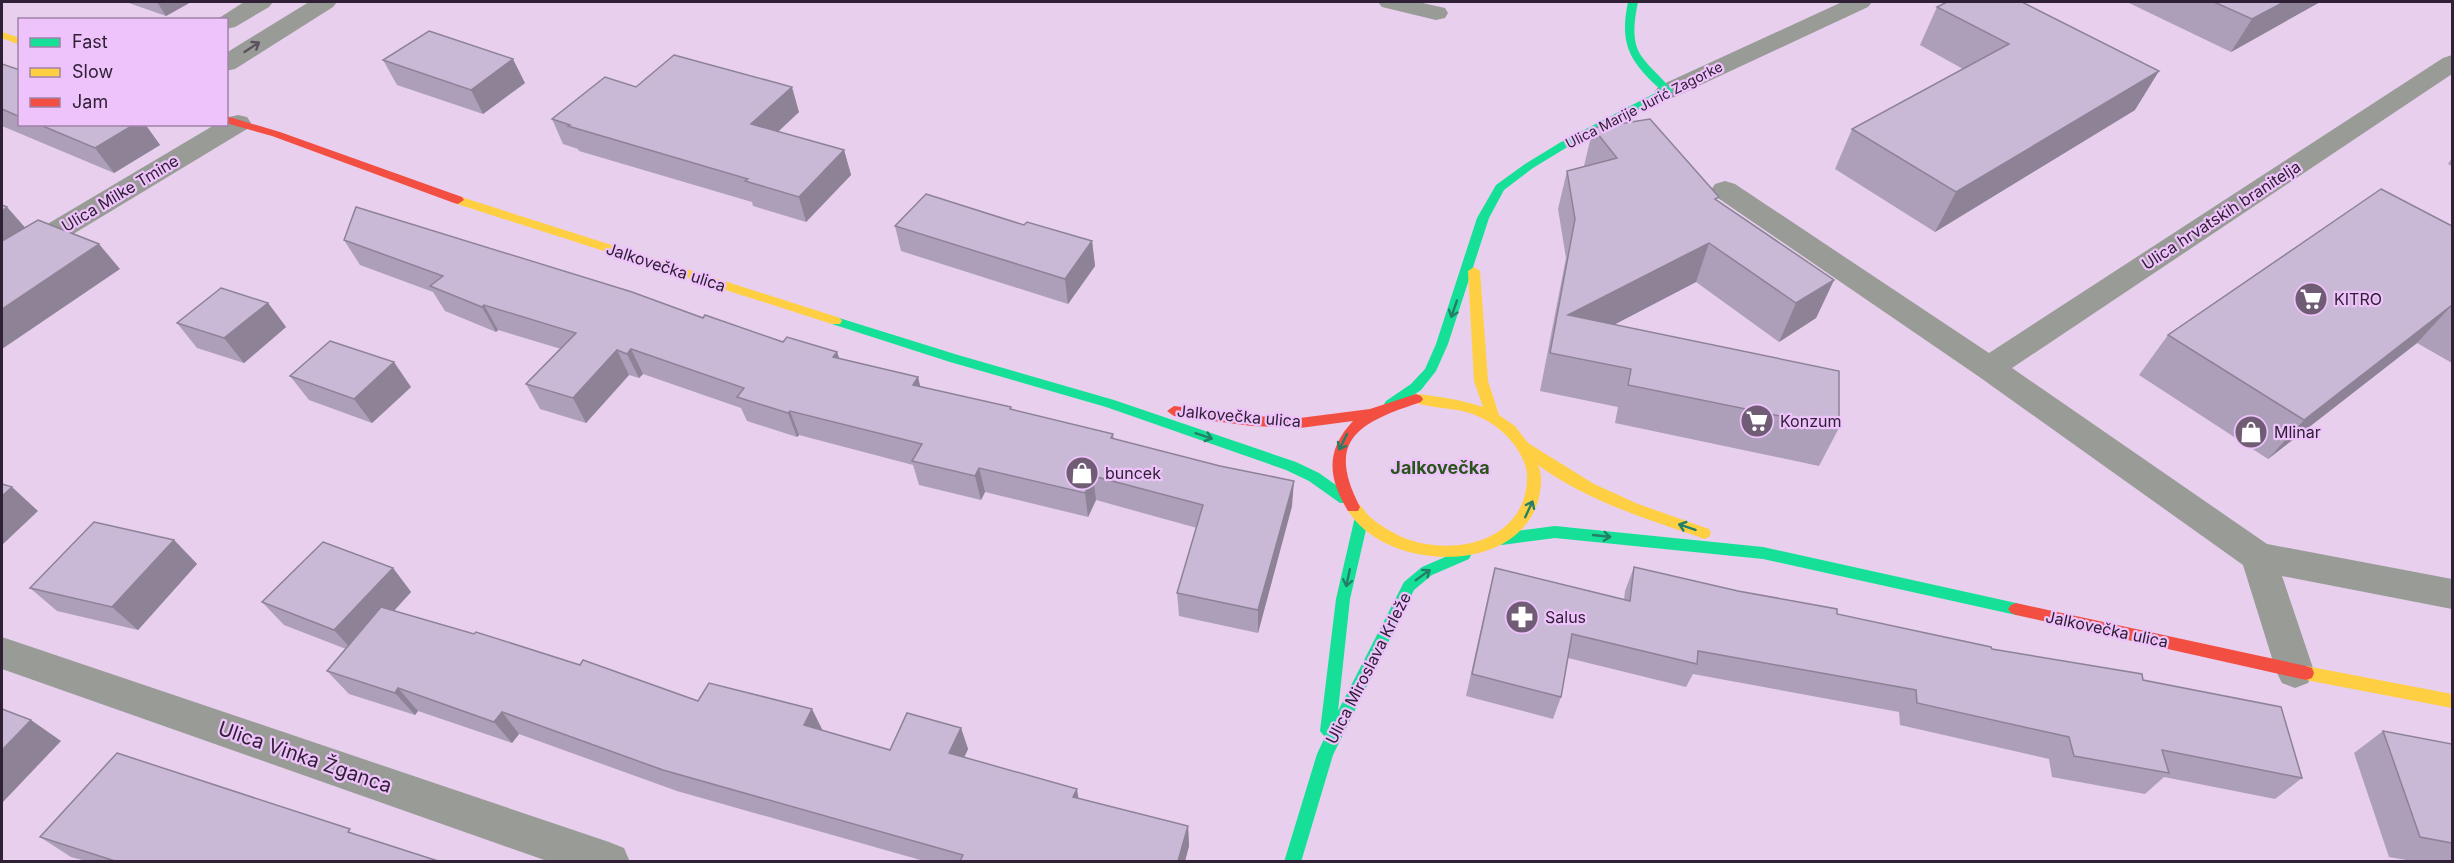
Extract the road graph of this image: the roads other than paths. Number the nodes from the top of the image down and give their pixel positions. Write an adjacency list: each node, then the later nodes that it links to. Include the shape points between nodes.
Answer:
1 (261, 2): 7 (street)
2 (325, 2): 10 (street, one-way to 2)
3 (1390, 2): 6 (street)
4 (1633, 2): 12 (main road, via 1627,31 1632,48 1641,64)
5 (1860, 2): 12 (street, Ulica Marije Jurić Zagorke)
6 (1436, 13)
7 (228, 21)
8 (2, 35): 9 (main road)
9 (18, 41)
10 (228, 63)
11 (2452, 63): 18 (street, Ulica hrvatskih branitelja)
12 (1668, 91): 16 (main road, Ulica Marije Jurić Zagorke, via 1565,144 1500,188 1483,218)
13 (232, 121): 19 (main road, Jalkovečka ulica, via 488,211 955,359)
14 (224, 126): 17 (street, Ulica Milke Tmine)
15 (1725, 190): 18 (street)
16 (1473, 254): 20 (main road, Ulica Marije Jurić Zagorke, one-way to 20, via 1430,371 1416,387); 22 (main road, Ulica Marije Jurić Zagorke, via 1481,381)
17 (2, 264)
18 (1989, 368): 29 (street)
19 (1109, 403): 21 (main road, Jalkovečka ulica, via 1300,423); 24 (main road, Jalkovečka ulica, one-way to 24, via 1291,466)
20 (1391, 404): 21 (main road); 22 (main road, via 1416,399 1443,400)
21 (1369, 414): 24 (main road, one-way to 24, via 1349,430 1339,451 1336,475)
22 (1493, 417): 23 (main road)
23 (1525, 447): 26 (main road, one-way to 23, via 1524,520 1535,497 1535,471); 28 (main road, Jalkovečka ulica, one-way to 23, via 1621,505 1582,487)
24 (1345, 499): 25 (main road)
25 (1361, 521): 27 (main road, via 1385,538 1414,549 1446,553); 34 (main road, Ulica Miroslava Krleže, one-way to 34, via 1343,599)
26 (1503, 539): 27 (main road); 28 (main road, Jalkovečka ulica, one-way to 28, via 1555,532)
27 (1476, 550): 34 (main road, Ulica Miroslava Krleže, one-way to 27, via 1409,586 1427,571)
28 (1763, 553): 32 (main road, Jalkovečka ulica)
29 (2258, 557): 30 (street); 32 (street)
30 (2452, 594)
31 (2, 654): 35 (street, Ulica Vinka Žganca)
32 (2295, 671): 33 (main road, Jalkovečka ulica)
33 (2452, 701)
34 (1325, 754): 36 (main road, Ulica Miroslava Krleže)
35 (609, 861)
36 (1292, 861)

